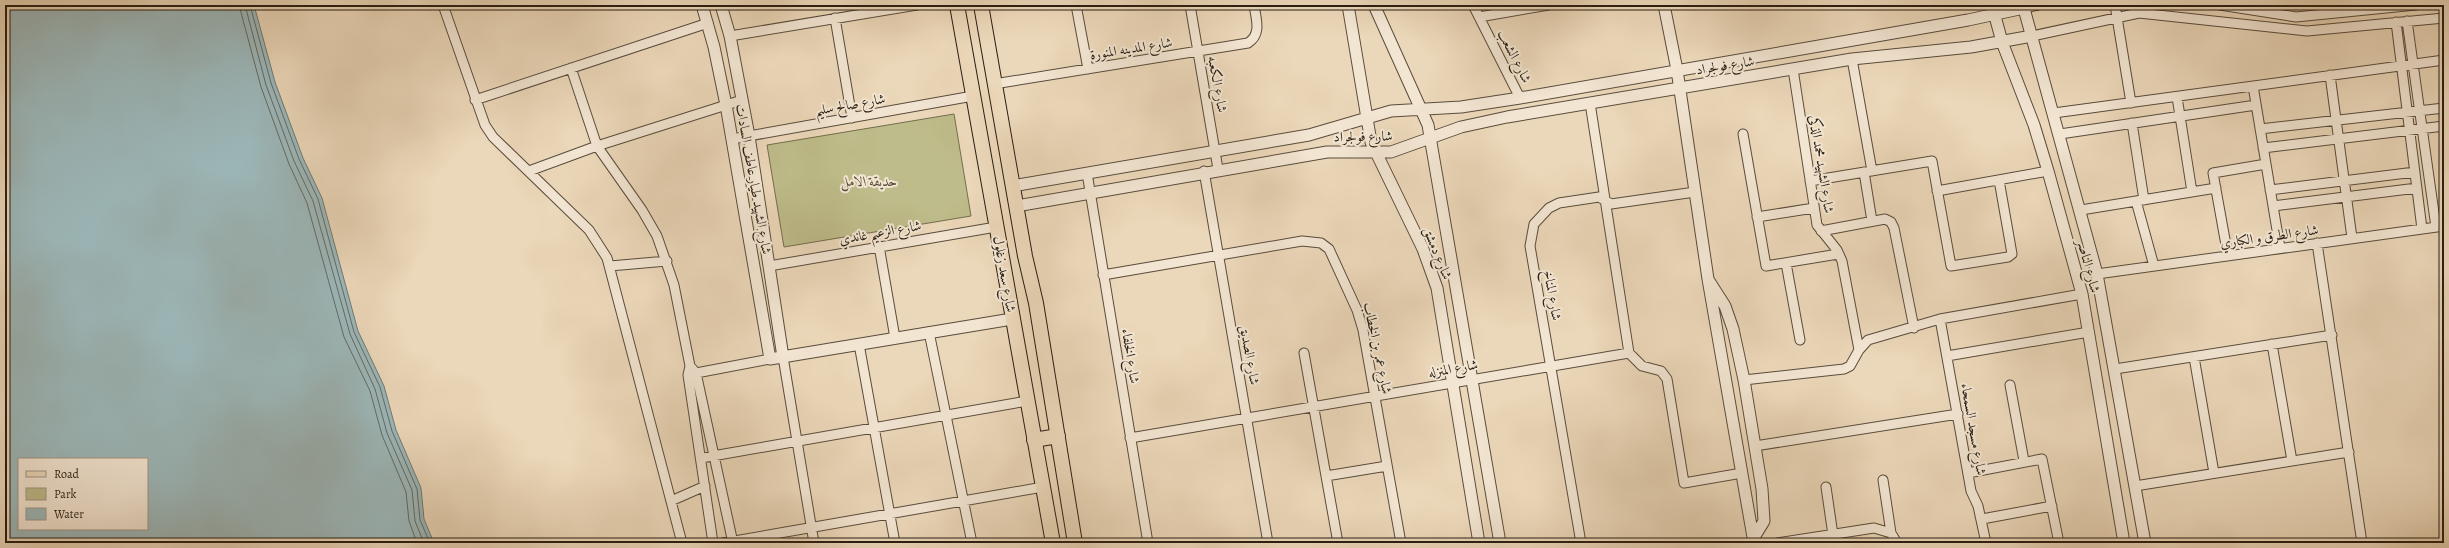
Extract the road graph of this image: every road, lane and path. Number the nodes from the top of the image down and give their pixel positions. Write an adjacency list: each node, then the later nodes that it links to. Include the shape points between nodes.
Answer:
1 (443, 5): 49 (street)
2 (702, 5): 28 (street, شارع الشهيد طيار عاطف السادات)
3 (721, 5): 30 (street, شارع الشهيد طيار عاطف السادات)
4 (917, 5): 24 (street)
5 (957, 5): 46 (main road, شارع سعد زغلول)
6 (981, 5): 43 (main road, شارع سعد زغلول)
7 (1076, 5): 39 (street)
8 (1190, 5): 33 (street, شارع الكعبه)
9 (1254, 5): 33 (street, شارع المدينه المنورة, via 1256,36 1248,43)
10 (1348, 5): 62 (street, شارع دمشق)
11 (1374, 5): 56 (street, شارع دمشق)
12 (1473, 5): 22 (street, شارع الشعب)
13 (1549, 5): 22 (street)
14 (1664, 5): 41 (street)
15 (2038, 5): 19 (street, شارع فولجراد)
16 (2115, 5): 23 (street)
17 (2220, 5): 21 (street)
18 (2416, 5): 21 (street, via 2311,17)
19 (2024, 6): 20 (street, شارع فولجراد); 31 (street, شارع الناصر)
20 (1993, 9): 32 (street, شارع الناصر); 41 (street, شارع فولجراد, via 1968,20)
21 (2264, 9): 29 (street)
22 (1479, 17): 48 (street, شارع الشعب)
23 (2117, 17): 29 (street, شارع فولجراد, via 2130,13 2150,13); 31 (street, شارع فولجراد); 52 (street)
24 (835, 18): 30 (street); 61 (street)
25 (2444, 18): 26 (street, شارع فولجراد)
26 (2407, 21): 27 (street, شارع فولجراد); 36 (street)
27 (2396, 22): 29 (street, شارع فولجراد, via 2307,31); 37 (street)
28 (708, 23): 38 (street); 53 (street, شارع الشهيد طيار عاطف السادات)
29 (2262, 28)
30 (730, 36): 50 (street, شارع الشهيد طيار عاطف السادات)
31 (2032, 36): 32 (street, شارع فولجراد); 59 (street, شارع الناصر)
32 (2002, 42): 34 (street, شارع فولجراد); 83 (street, شارع الناصر, via 2034,125)
33 (1198, 52): 39 (street, شارع المدينه المنورة); 77 (street, شارع الكعبه)
34 (1852, 59): 40 (street, شارع فولجراد); 82 (street)
35 (2444, 60): 36 (street)
36 (2414, 64): 37 (street); 57 (street)
37 (2402, 65): 42 (street); 58 (street)
38 (571, 68): 49 (street); 75 (street)
39 (1088, 69): 43 (street, شارع المدينه المنورة)
40 (1793, 69): 45 (street, شارع فولجراد); 88 (street, شارع الشهيد محمد الذكى)
41 (1677, 70): 45 (street); 48 (street, شارع فولجراد)
42 (2330, 75): 44 (street); 63 (street)
43 (994, 84): 90 (main road, شارع سعد زغلول)
44 (2253, 86): 47 (street); 54 (street)
45 (1679, 88): 51 (street, شارع فولجراد); 96 (street)
46 (973, 96): 61 (street, شارع صالح سليم); 107 (main road, شارع سعد زغلول)
47 (2177, 97): 52 (street); 60 (street)
48 (1520, 98): 56 (street, شارع فولجراد)
49 (475, 100): 81 (street, via 493,137)
50 (742, 100): 53 (street); 71 (street, شارع الشهيد طيار عاطف السادات)
51 (1590, 103): 73 (street, شارع فولجراد, via 1476,124); 99 (street)
52 (2131, 103): 59 (street)
53 (726, 105): 72 (street, شارع الشهيد طيار عاطف السادات); 75 (street)
54 (2256, 105): 60 (street); 67 (street)
55 (2444, 108): 57 (street)
56 (1422, 109): 62 (street, شارع فولجراد, via 1391,111); 73 (street, شارع دمشق)
57 (2420, 111): 58 (street); 66 (street)
58 (2408, 112): 63 (street); 68 (street)
59 (2054, 114): 70 (street, شارع الناصر)
60 (2180, 116): 64 (street); 97 (street)
61 (852, 118): 71 (street, شارع صالح سليم)
62 (1366, 118): 77 (street, شارع فولجراد, via 1321,132); 78 (street, شارع دمشق)
63 (2336, 120): 67 (street); 74 (street)
64 (2132, 123): 70 (street); 100 (street)
65 (2444, 126): 66 (street)
66 (2422, 128): 68 (street); 108 (street)
67 (2260, 129): 76 (street)
68 (2410, 130): 74 (street); 85 (street)
69 (1744, 134): 105 (street)
70 (2060, 134): 104 (street, شارع الناصر)
71 (749, 136): 72 (street, شارع صالح سليم); 121 (street, شارع الشهيد طيار عاطف السادات)
72 (732, 139): 123 (street, شارع الشهيد طيار عاطف السادات)
73 (1431, 139): 78 (street, شارع فولجراد, via 1397,151); 148 (street, شارع دمشق)
74 (2339, 139): 76 (street); 89 (street)
75 (597, 146): 81 (street); 118 (street, via 642,210 657,236)
76 (2263, 148): 79 (street)
77 (1216, 150): 80 (street, شارع الكعبه); 86 (street, شارع فولجراد)
78 (1375, 153): 80 (street, شارع فولجراد, via 1327,152); 150 (street, شارع دمشق, via 1423,249 1433,275)
79 (2266, 164): 91 (street, via 2215,171); 93 (street)
80 (1218, 169): 84 (street, شارع فولجراد)
81 (529, 171): 120 (street, via 589,230 600,244)
82 (1868, 171): 88 (street); 94 (street, via 1932,161); 106 (street)
83 (2048, 171): 87 (street); 127 (street, شارع الناصر)
84 (1204, 172): 95 (street, شارع فولجراد); 116 (street, شارع الصديق)
85 (2415, 172): 89 (street); 92 (street)
86 (1087, 173): 90 (street, شارع فولجراد); 95 (street, شارع الخلفاء)
87 (1999, 180): 94 (street); 94 (street, via 2012,253 2008,257 1951,266)
88 (1810, 181): 103 (street, شارع الشهيد محمد الذكى)
89 (2344, 181): 93 (street); 98 (street)
90 (1012, 186): 101 (main road, شارع سعد زغلول)
91 (2216, 188): 97 (street); 117 (street)
92 (2417, 188): 98 (street); 109 (street)
93 (2270, 190): 102 (street)
94 (1937, 191)
95 (1090, 192): 101 (street, شارع فولجراد); 125 (street, شارع الخلفاء)
96 (1695, 192): 99 (street, شارع المناخ, via 1611,204); 126 (street)
97 (2192, 192): 100 (street)
98 (2346, 197): 102 (street); 111 (street)
99 (1605, 199): 140 (street); 145 (street, شارع المناخ, via 1599,197 1559,203 1540,215 1531,235 1530,246)
100 (2140, 200): 104 (street); 122 (street)
101 (1016, 206): 159 (main road, شارع سعد زغلول, via 1036,303)
102 (2273, 206): 114 (street)
103 (1814, 208): 105 (street); 110 (street, شارع الشهيد محمد الذكى, via 1817,225)
104 (2081, 210): 124 (street, شارع الناصر)
105 (1757, 217): 119 (street, via 1766,266)
106 (1872, 221): 110 (street); 130 (street, via 1885,218 1894,228)
107 (996, 226): 113 (street, شارع الزعيم غاندي); 128 (main road, شارع سعد زغلول)
108 (2440, 226): 109 (street, شارع الطرق و الكباري)
109 (2422, 229): 111 (street, شارع الطرق و الكباري)
110 (1821, 231): 115 (street, شارع الشهيد محمد الذكى)
111 (2352, 238): 112 (street, شارع الطرق و الكباري)
112 (2318, 243): 114 (street, شارع الطرق و الكباري); 133 (street)
113 (879, 246): 121 (street, شارع الزعيم غاندي); 134 (street)
114 (2280, 248): 117 (street, شارع الطرق و الكباري)
115 (1838, 254): 119 (street); 138 (street, شارع الشهيد محمد الذكى, via 1846,277)
116 (1218, 255): 125 (street, شارع عمر بن الخطاب); 152 (street, شارع عمر بن الخطاب, via 1312,240 1329,249 1357,310); 157 (street, شارع الصديق)
117 (2228, 256): 122 (street, شارع الطرق و الكباري)
118 (667, 261): 120 (street); 147 (street)
119 (1786, 263): 135 (street)
120 (610, 266): 179 (street)
121 (769, 266): 123 (street); 142 (street, شارع الشهيد طيار عاطف السادات)
122 (2154, 266): 124 (street, شارع الطرق و الكباري)
123 (754, 268): 144 (street, شارع الشهيد طيار عاطف السادات)
124 (2097, 274): 146 (street, شارع الناصر)
125 (1103, 275): 160 (street, شارع الخلفاء)
126 (1708, 279): 149 (street, via 1720,296 1733,328); 170 (street)
127 (2082, 294): 129 (street); 132 (street, شارع الناصر)
128 (1012, 318): 131 (street); 153 (main road, شارع سعد زغلول)
129 (1940, 319): 130 (street); 141 (street, شارع مسجد السمحاء)
130 (1914, 328): 138 (street, via 1868,340)
131 (930, 332): 134 (street); 156 (street)
132 (2089, 332): 141 (street); 208 (street, شارع الناصر)
133 (2332, 335): 137 (street); 164 (street)
134 (894, 338): 136 (street)
135 (1800, 340)
136 (859, 344): 142 (street); 158 (street)
137 (2272, 344): 143 (street); 168 (street)
138 (1859, 350): 149 (street, via 1850,366 1844,369)
139 (1304, 353): 154 (street)
140 (1629, 353): 145 (street, شارع المنزله); 170 (street, via 1642,366 1661,371 1666,379 1684,483)
141 (1947, 356): 155 (street, شارع مسجد السمحاء)
142 (784, 357): 144 (street); 162 (street)
143 (2194, 357): 146 (street); 172 (street)
144 (770, 359): 147 (street)
145 (1551, 366): 148 (street, شارع المنزله); 203 (street, شارع المناخ)
146 (2115, 369): 176 (street, شارع الناصر)
147 (691, 371): 165 (street); 166 (street)
148 (1472, 379): 150 (street, شارع المنزله); 202 (street, شارع دمشق)
149 (1744, 380): 163 (street)
150 (1452, 383): 152 (street, شارع المنزله); 201 (street, شارع دمشق)
151 (2010, 385): 167 (street)
152 (1375, 396): 154 (street, شارع المنزله); 169 (street, شارع عمر بن الخطاب)
153 (1027, 401): 156 (street); 161 (main road, شارع سعد زغلول)
154 (1313, 406): 157 (street, شارع المنزله); 173 (street)
155 (1958, 414): 163 (street); 171 (street, شارع مسجد السمحاء)
156 (946, 415): 158 (street); 180 (street)
157 (1246, 418): 160 (street, شارع المنزله); 198 (street, شارع الصديق)
158 (874, 428): 162 (street); 182 (street)
159 (1058, 436): 161 (main road); 196 (main road, شارع سعد زغلول)
160 (1130, 438): 197 (street, شارع الخلفاء)
161 (1034, 440): 177 (main road, شارع سعد زغلول)
162 (797, 441): 165 (street); 184 (street)
163 (1755, 446): 187 (street, via 1764,521)
164 (2348, 452): 168 (street); 210 (street)
165 (713, 456): 166 (street); 188 (street)
166 (701, 458): 175 (street)
167 (2024, 461): 171 (street); 181 (street, via 2039,458 2043,460)
168 (2292, 461): 172 (street)
169 (1387, 466): 173 (street); 200 (street, شارع عمر بن الخطاب)
170 (1742, 473): 187 (street)
171 (1968, 473): 183 (street, شارع مسجد السمحاء, via 1971,491)
172 (2214, 473): 176 (street)
173 (1326, 476): 199 (street)
174 (1883, 480): 185 (street)
175 (705, 486): 179 (street); 190 (street)
176 (2135, 486): 209 (street, شارع الناصر)
177 (1043, 487): 180 (street); 195 (main road, شارع سعد زغلول)
178 (1826, 487): 186 (street)
179 (671, 501): 189 (street)
180 (964, 501): 182 (street); 194 (street)
181 (2052, 506): 183 (street); 207 (street)
182 (890, 514): 184 (street); 193 (street)
183 (1982, 519): 206 (street, شارع مسجد السمحاء)
184 (812, 527): 188 (street); 192 (street)
185 (1891, 533): 186 (street, via 1874,528); 205 (street)
186 (1833, 535): 204 (street)
187 (1754, 541)
188 (733, 542): 191 (street)
189 (682, 543)
190 (713, 543)
191 (723, 543)
192 (814, 543)
193 (895, 543)
194 (972, 543)
195 (1053, 543)
196 (1075, 543)
197 (1148, 543)
198 (1268, 543)
199 (1338, 543)
200 (1401, 543)
201 (1480, 543)
202 (1500, 543)
203 (1581, 543)
204 (1777, 543)
205 (1897, 543)
206 (1986, 543)
207 (2059, 543)
208 (2124, 543)
209 (2145, 543)
210 (2362, 543)

